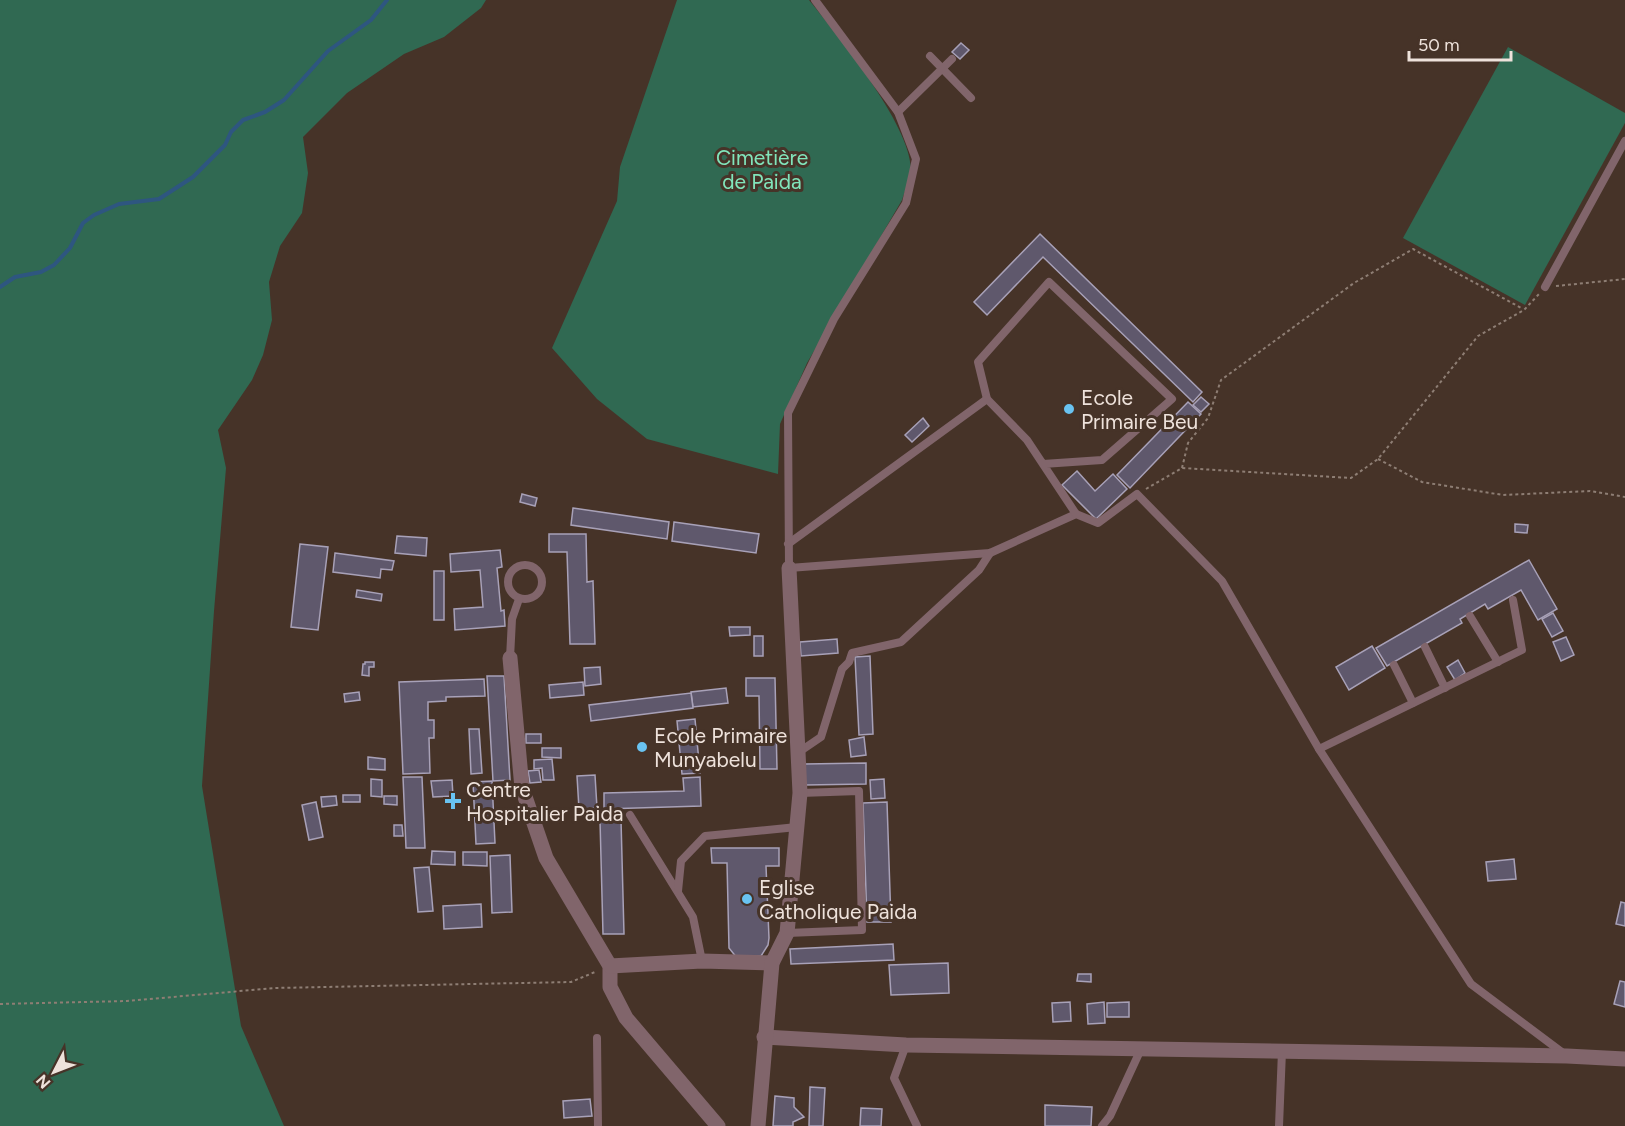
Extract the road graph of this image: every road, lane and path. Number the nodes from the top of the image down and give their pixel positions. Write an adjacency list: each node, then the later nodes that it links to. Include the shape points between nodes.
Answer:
1 (814, 0): 6 (lane)
2 (930, 56): 4 (lane)
3 (952, 59): 4 (lane)
4 (942, 69): 5 (lane); 6 (lane)
5 (971, 98)
6 (898, 112): 18 (lane, via 916,159 906,203 834,319 788,413)
7 (1625, 141): 9 (lane)
8 (1625, 279): 9 (path)
9 (1545, 287): 10 (path)
10 (1524, 310): 12 (path, via 1478,336); 14 (path, via 1413,249 1354,283 1221,380 1208,418 1188,443)
11 (987, 399): 13 (lane, via 1027,440); 13 (lane, via 978,362 1049,282 1172,399 1101,460); 18 (lane)
12 (1378, 459): 14 (path, via 1351,478); 16 (path, via 1422,482 1503,495 1590,491)
13 (1043, 464): 17 (lane)
14 (1182, 468): 15 (path)
15 (1137, 494): 17 (lane, via 1098,523); 30 (lane, via 1221,581)
16 (1625, 497)
17 (1076, 514): 19 (lane)
18 (788, 544): 20 (lane)
19 (990, 553): 20 (lane); 31 (lane, via 980,570 901,642 852,653 842,669 821,736)
20 (789, 568): 31 (street)
21 (519, 598): 21 (lane, via 530,599 539,593 542,582 531,565 519,564 510,571 510,592); 25 (lane, via 512,619)
22 (1513, 600): 26 (lane, via 1522,650)
23 (1470, 616): 26 (lane)
24 (1425, 647): 28 (lane)
25 (510, 658): 39 (street, via 522,788 546,858)
26 (1498, 662): 28 (lane)
27 (1394, 665): 29 (lane)
28 (1445, 688): 29 (lane)
29 (1413, 704): 30 (lane)
30 (1319, 749): 46 (lane, via 1471,984)
31 (799, 752): 32 (street)
32 (800, 793): 34 (street); 36 (lane, via 859,791 862,930)
33 (630, 816): 35 (lane)
34 (797, 827): 35 (lane, via 705,836 681,861); 36 (street)
35 (678, 892): 37 (lane, via 693,917)
36 (787, 933): 38 (street)
37 (702, 962): 38 (street); 39 (street)
38 (772, 963): 41 (street)
39 (610, 966): 40 (path, via 571,982 275,988 128,1001); 49 (street, via 610,987 626,1018)
40 (0, 1004)
41 (764, 1037): 43 (street); 50 (street)
42 (597, 1038): 48 (lane)
43 (906, 1045): 44 (street); 51 (lane, via 894,1078)
44 (1141, 1049): 45 (street); 52 (lane)
45 (1282, 1051): 46 (street); 53 (lane)
46 (1567, 1056): 47 (street)
47 (1625, 1059)
48 (598, 1126)
49 (718, 1126)
50 (758, 1126)
51 (916, 1126)
52 (1102, 1126)
53 (1278, 1126)

